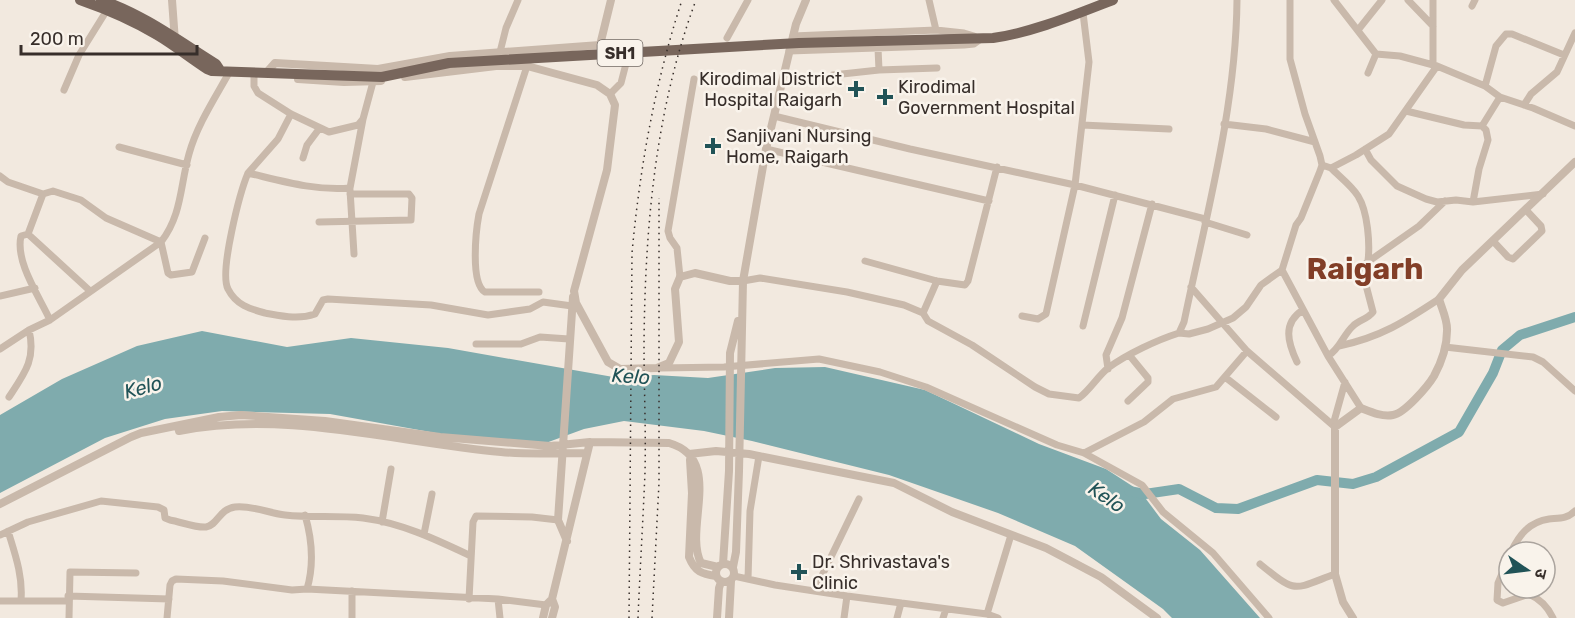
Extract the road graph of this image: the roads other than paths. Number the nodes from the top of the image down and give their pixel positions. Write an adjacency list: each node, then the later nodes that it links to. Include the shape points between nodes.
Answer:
1 (80, 0): 16 (main road)
2 (101, 0): 25 (main road, via 132,13)
3 (172, 0): 25 (street)
4 (518, 0): 29 (street)
5 (611, 0): 26 (street)
6 (748, 0): 23 (street)
7 (806, 0): 22 (street)
8 (930, 0): 19 (street)
9 (1113, 0): 17 (main road, SH1)
10 (1237, 0): 53 (street, via 1237,45)
11 (1290, 0): 58 (street, via 1290,59)
12 (1334, 0): 20 (street)
13 (1382, 0): 20 (street)
14 (1408, 0): 18 (street)
15 (1433, 0): 18 (street)
16 (108, 10): 25 (main road); 44 (street, via 79,55)
17 (1083, 13): 24 (main road, SH1, via 1020,33); 52 (street, via 1089,62)
18 (1433, 26): 32 (street)
19 (936, 30): 22 (street); 24 (street)
20 (1358, 30): 30 (street)
21 (1575, 33): 31 (street)
22 (793, 36): 28 (street)
23 (727, 38)
24 (981, 39): 27 (street, via 964,45); 38 (main road, SH1, via 799,43 448,63 382,77)
25 (175, 42): 35 (main road)
26 (600, 45): 29 (street); 45 (street, via 626,48 629,52 621,83)
27 (878, 48): 28 (street); 36 (street)
28 (789, 51): 50 (street)
29 (500, 52): 38 (street, via 378,69 275,63)
30 (1376, 54): 32 (street); 39 (street)
31 (1564, 55): 43 (street, via 1506,34 1496,46); 47 (street, via 1557,72)
32 (1435, 65): 43 (street); 48 (street)
33 (527, 66): 42 (street, via 496,66); 45 (street, via 597,86); 99 (street, via 478,214 476,259 479,285 485,292)
34 (937, 68): 36 (street)
35 (225, 70): 37 (main road, SH1); 64 (street)
36 (879, 70): 40 (street)
37 (251, 72): 38 (main road, SH1); 42 (street, via 268,77); 49 (street, via 258,93)
38 (272, 72)
39 (1368, 73)
40 (833, 75)
41 (694, 79): 92 (street, via 668,231 677,248)
42 (374, 82): 51 (street)
43 (1485, 86): 46 (street)
44 (64, 90)
45 (610, 94): 98 (street, via 615,105 607,170)
46 (1500, 97): 47 (street); 54 (street)
47 (1524, 105): 55 (street)
48 (1406, 111): 54 (street); 61 (street, via 1389,134)
49 (291, 114): 56 (street); 68 (street, via 278,139)
50 (774, 116): 60 (street); 66 (street)
51 (363, 119): 56 (street, via 352,128 329,132); 71 (street)
52 (1082, 124): 57 (street); 70 (street)
53 (1224, 124): 58 (street, via 1266,129); 80 (street)
54 (1482, 126): 77 (street, via 1488,140)
55 (1575, 126)
56 (319, 129): 62 (street)
57 (1169, 129)
58 (1315, 142): 65 (street)
59 (120, 147): 64 (street)
60 (766, 149): 75 (street); 93 (street)
61 (1365, 149): 67 (street); 76 (street, via 1397,186 1426,200)
62 (303, 159)
63 (1575, 162): 73 (street)
64 (187, 165): 87 (street, via 180,205)
65 (1322, 165): 67 (street); 91 (street)
66 (997, 167): 70 (street); 75 (street)
67 (1331, 168): 90 (street, via 1358,196 1370,240)
68 (248, 173): 71 (street); 102 (street, via 231,238 226,277 229,291 251,310 299,318 315,314 323,300 328,299 431,305 488,315 530,309 543,302)
69 (0, 176): 72 (street)
70 (1075, 186): 74 (street); 106 (street, via 1046,314 1038,319)
71 (350, 191): 82 (street); 82 (street, via 409,194 412,198 411,220)
72 (43, 194): 83 (street); 87 (street, via 53,191 87,202 105,218)
73 (1543, 194): 77 (street); 79 (street)
74 (1114, 195): 78 (street); 109 (street)
75 (989, 201): 94 (street, via 967,283)
76 (1444, 201): 77 (street); 90 (street, via 1419,226)
77 (1473, 202)
78 (1152, 204): 80 (street); 122 (street, via 1122,318 1106,355)
79 (1526, 210): 86 (street); 86 (street, via 1542,231 1513,259)
80 (1205, 220): 84 (street); 95 (street)
81 (319, 222): 82 (street)
82 (353, 222): 88 (street)
83 (28, 234): 96 (street, via 21,236 20,257); 97 (street)
84 (1247, 235)
85 (205, 238): 87 (street, via 192,272 174,276 168,273)
86 (1493, 241): 101 (street)
87 (161, 242): 97 (street)
88 (354, 254)
89 (866, 261): 94 (street)
90 (1368, 261): 114 (street, via 1362,270 1373,312 1354,324)
91 (1282, 270): 103 (street); 108 (street)
92 (680, 276): 93 (street, via 695,273); 121 (street, via 675,289 680,342 669,363)
93 (743, 280): 104 (street); 105 (street, via 760,278 847,292)
94 (937, 281): 105 (street)
95 (1191, 287): 108 (street); 111 (street)
96 (35, 288): 100 (street); 107 (street)
97 (89, 290): 107 (street)
98 (574, 291): 102 (street); 121 (street, via 576,303 608,362 620,369)
99 (539, 292)
100 (0, 296)
101 (1439, 299): 114 (street, via 1395,327); 115 (street, via 1448,328)
102 (572, 306): 112 (street)
103 (1304, 310): 119 (street); 120 (street, via 1293,318 1288,334)
104 (741, 312): 154 (street, via 730,353); 154 (street, via 736,552)
105 (923, 313): 122 (street, via 928,321 1049,394 1078,398)
106 (1022, 316)
107 (50, 320): 110 (street)
108 (1223, 324): 111 (street); 117 (street)
109 (1083, 326)
110 (29, 330): 116 (street); 126 (street, via 29,363)
111 (1179, 333): 118 (street)
112 (569, 339): 113 (street, via 540,337 521,344); 143 (street)
113 (476, 344)
114 (1339, 346): 119 (street)
115 (1445, 347): 125 (street, via 1533,357); 128 (street, via 1433,377 1397,414 1374,414)
116 (0, 349)
117 (1247, 351): 123 (street); 130 (street)
118 (1130, 356): 122 (street); 127 (street, via 1148,382)
119 (1328, 356): 124 (street)
120 (1298, 362)
121 (657, 368): 133 (street, via 819,359 926,387 1057,445)
122 (1108, 369)
123 (1225, 377): 129 (street); 133 (street, via 1209,390 1173,399 1144,422)
124 (1345, 382): 128 (street); 130 (street)
125 (1575, 391)
126 (9, 397)
127 (1128, 401)
128 (1361, 408): 130 (street)
129 (1276, 417)
130 (1334, 426): 155 (street)
131 (590, 442): 132 (street); 134 (street, via 669,443); 139 (street, via 550,446 440,438 325,420 219,417 141,433)
132 (587, 453): 140 (street, via 502,452 299,425 193,428 144,438); 150 (street)
133 (1084, 453): 188 (street, via 1142,485 1163,512 1214,553)
134 (689, 454): 135 (street); 154 (street, via 689,558 699,573)
135 (759, 456): 148 (street, via 894,483); 156 (street, via 750,511)
136 (392, 469): 144 (street)
137 (432, 494): 146 (street)
138 (859, 498): 158 (street)
139 (0, 504)
140 (0, 508)
141 (1575, 511): 149 (street, via 1570,516 1529,526)
142 (305, 515): 144 (street); 145 (street, via 237,506 224,509 213,524 205,527 165,518 164,510 158,507 101,501); 157 (street, via 312,564)
143 (558, 517): 150 (street); 151 (street, via 478,515 473,522)
144 (382, 522): 146 (street)
145 (8, 531): 147 (street); 165 (street, via 19,569)
146 (424, 534): 151 (street)
147 (0, 535)
148 (1011, 535): 174 (street); 187 (street, via 1046,548 1101,577)
149 (1517, 540)
150 (567, 541): 170 (street)
151 (471, 556): 163 (street)
152 (1260, 564): 155 (street, via 1291,587)
153 (136, 573): 161 (street, via 70,572)
154 (725, 573): 156 (street); 181 (street, via 719,588); 182 (street)
155 (1335, 574): 189 (street, via 1343,602)
156 (748, 579): 158 (street)
157 (307, 589): 159 (street); 162 (street, via 176,579 170,585)
158 (815, 590): 160 (street)
159 (352, 591): 163 (street); 177 (street)
160 (847, 596): 171 (street); 183 (street)
161 (68, 599): 162 (street); 165 (street); 175 (street)
162 (169, 599): 176 (street)
163 (469, 599): 164 (street)
164 (498, 599): 170 (street); 178 (street)
165 (21, 600): 169 (street)
166 (1497, 600): 167 (street)
167 (1511, 600)
168 (1539, 600): 190 (street)
169 (0, 601)
170 (549, 602): 179 (street); 180 (street, via 555,607)
171 (901, 603): 172 (street); 184 (street)
172 (946, 609): 173 (street); 185 (street)
173 (963, 614): 174 (street)
174 (987, 614): 186 (street)
175 (69, 618)
176 (168, 618)
177 (352, 618)
178 (500, 618)
179 (543, 618)
180 (552, 618)
181 (717, 618)
182 (729, 618)
183 (844, 618)
184 (897, 618)
185 (943, 618)
186 (998, 618)
187 (1157, 618)
188 (1269, 618)
189 (1353, 618)
190 (1553, 618)

